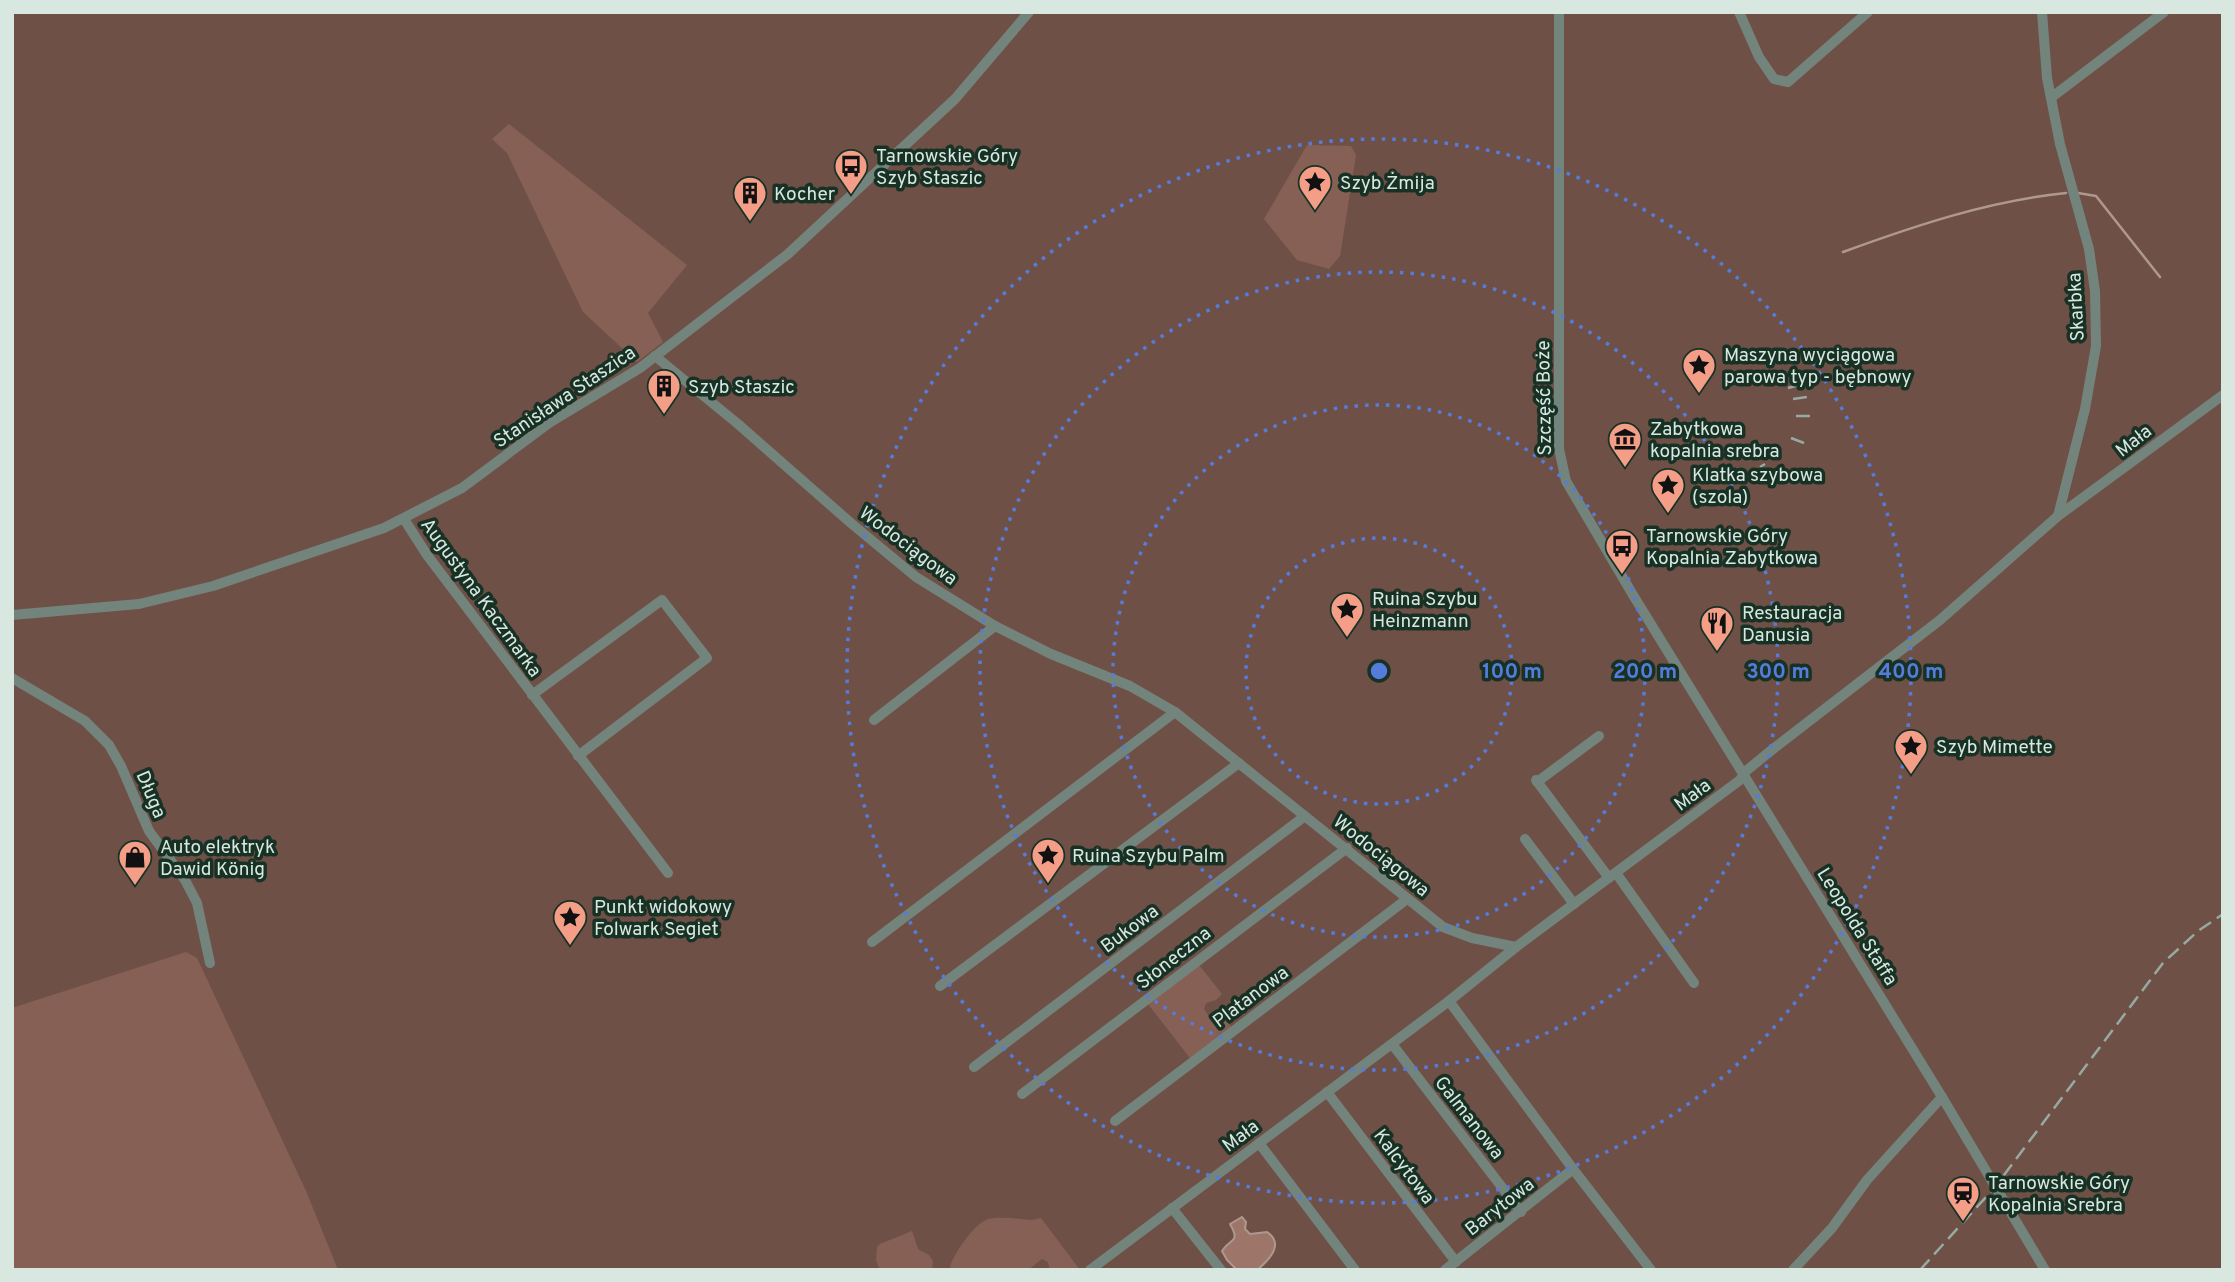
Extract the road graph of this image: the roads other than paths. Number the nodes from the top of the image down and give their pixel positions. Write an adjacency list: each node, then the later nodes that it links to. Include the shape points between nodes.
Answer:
1 (1029, 12): 8 (street, Stanisława Staszica, via 955,99 788,254)
2 (1559, 12): 21 (street, Szczęść Boże, via 1562,465 1582,509)
3 (1739, 12): 4 (street, via 1774,79 1788,82)
4 (1868, 12)
5 (2042, 12): 7 (street, Skarbka)
6 (2164, 12): 7 (street)
7 (2052, 97): 10 (street, Skarbka, via 2089,249 2096,346)
8 (655, 356): 11 (street, Stanisława Staszica, via 549,423 463,488); 13 (street, Wodociągowa, via 916,577)
9 (2223, 396): 10 (street, Mała)
10 (2058, 516): 21 (street, Mała, via 1940,620)
11 (404, 519): 12 (street, Stanisława Staszica, via 277,566 139,604); 15 (street, Augustyna Kaczmarka)
12 (12, 615)
13 (995, 626): 16 (street, Wodociągowa, via 1130,686); 17 (street)
14 (12, 678): 31 (street, Długa, via 85,721 109,745 149,831 197,903)
15 (531, 695): 19 (street, Augustyna Kaczmarka); 19 (street, Augustyna Kaczmarka, via 662,600 707,658)
16 (1175, 712): 20 (street, Wodociągowa); 29 (street)
17 (874, 720)
18 (1600, 736): 26 (street, via 1537,781)
19 (578, 756): 25 (street, Augustyna Kaczmarka)
20 (1239, 763): 22 (street, Wodociągowa); 33 (street)
21 (1744, 775): 26 (street, Mała); 39 (street, Leopolda Staffa)
22 (1305, 816): 24 (street, Wodociągowa); 36 (street, Bukowa)
23 (1525, 839): 28 (street)
24 (1347, 848): 27 (street, Wodociągowa); 38 (street, Słoneczna)
25 (668, 873)
26 (1613, 875): 28 (street, Mała); 32 (street)
27 (1407, 899): 30 (street, Wodociągowa, via 1443,927); 40 (street, Platanowa)
28 (1574, 904): 30 (street, Mała)
29 (872, 942)
30 (1516, 947): 34 (street, Mała)
31 (210, 963)
32 (1694, 983)
33 (940, 986)
34 (1449, 1001): 35 (street, Mała); 42 (street)
35 (1392, 1044): 37 (street, Mała); 44 (street, Galmanowa)
36 (974, 1068)
37 (1327, 1092): 41 (street, Mała); 45 (street, Kalcytowa)
38 (1022, 1094)
39 (1942, 1097): 51 (street); 52 (street, Leopolda Staffa)
40 (1115, 1121)
41 (1259, 1143): 43 (street, Mała); 48 (street)
42 (1573, 1169): 44 (street, Barytowa); 50 (street)
43 (1172, 1208): 46 (street, Mała); 47 (street)
44 (1521, 1212): 45 (street, Barytowa)
45 (1456, 1262): 49 (street, Barytowa)
46 (1090, 1270)
47 (1221, 1270)
48 (1355, 1270)
49 (1445, 1270)
50 (1651, 1270)
51 (1793, 1270)
52 (2045, 1270)

